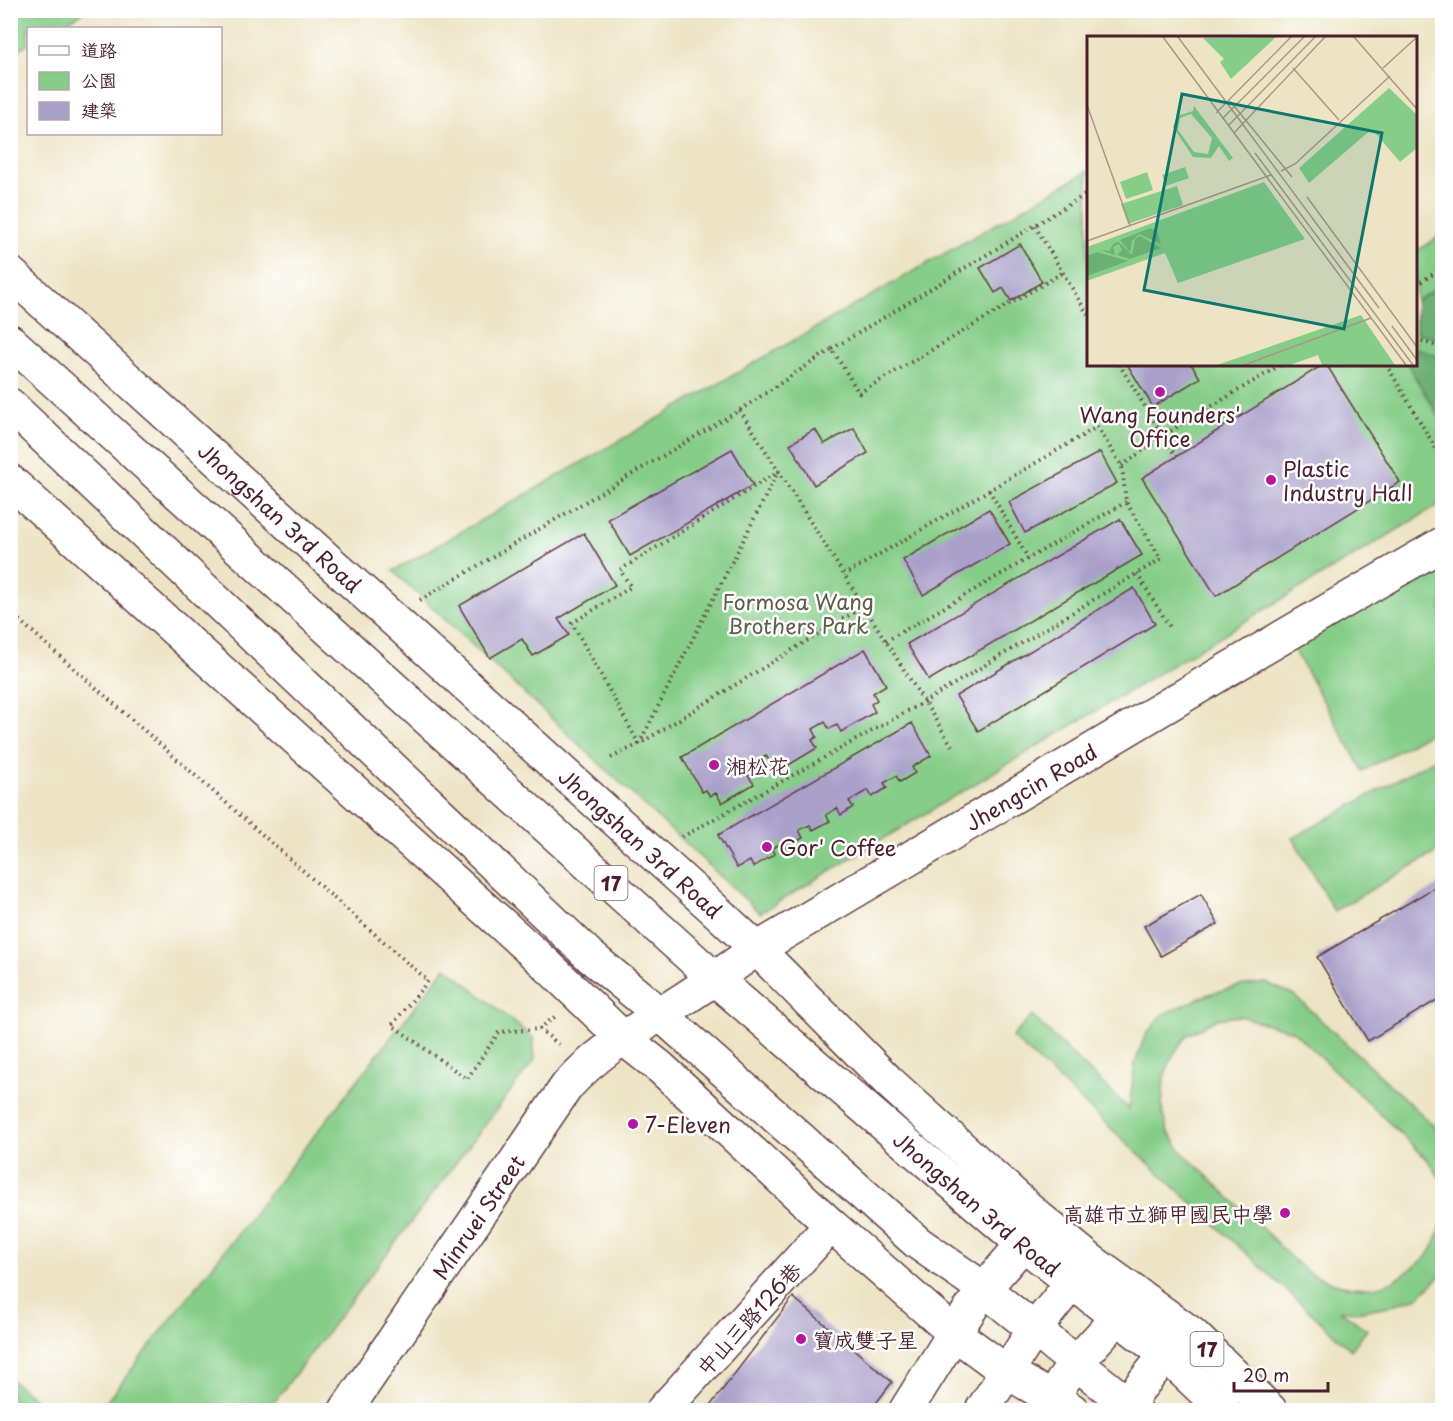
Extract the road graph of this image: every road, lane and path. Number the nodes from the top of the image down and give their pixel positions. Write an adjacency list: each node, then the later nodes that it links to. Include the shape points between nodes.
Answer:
1 (1087, 194): 2 (path)
2 (1035, 226): 5 (path); 11 (path)
3 (1443, 268): 6 (path)
4 (10, 273): 39 (main road, Jhongshan 3rd Road / 17)
5 (1062, 273): 7 (path); 11 (path, via 859,393)
6 (1417, 284)
7 (1087, 312)
8 (1417, 339): 10 (path)
9 (10, 341): 40 (main road, Jhongshan 3rd Road / 17)
10 (1443, 348)
11 (832, 349): 16 (path)
12 (1120, 366): 17 (path)
13 (1279, 366): 17 (path)
14 (1387, 366): 19 (path)
15 (10, 405): 41 (main road, via 591,957)
16 (740, 410): 21 (path); 29 (path)
17 (1164, 435): 18 (path); 20 (path)
18 (1176, 457)
19 (1443, 459)
20 (1122, 466): 23 (path, via 1097,427); 24 (path)
21 (779, 471): 28 (path); 35 (path); 35 (path, via 620,570 631,587 573,623)
22 (10, 481): 43 (main road)
23 (989, 490): 26 (path); 28 (path)
24 (1126, 502): 26 (path); 27 (path, via 1161,559)
25 (1443, 544): 39 (main road, Jhengcin Road)
26 (1028, 558): 33 (path)
27 (1137, 574): 32 (path); 34 (path)
28 (844, 575): 30 (path)
29 (414, 603)
30 (864, 606): 33 (path); 35 (path)
31 (10, 612): 42 (path, via 428,981 392,1025 467,1078 500,1032)
32 (1170, 627)
33 (886, 641): 34 (path)
34 (924, 702): 36 (path); 38 (path)
35 (639, 744): 37 (path)
36 (954, 749)
37 (611, 758)
38 (681, 837)
39 (758, 949): 40 (main road, Jhengcin Road); 45 (main road, Jhongshan 3rd Road / 17)
40 (715, 979): 41 (main road, Jhengcin Road); 45 (main road, Jhongshan 3rd Road / 17)
41 (660, 1014): 43 (main road, Jhengcin Road); 47 (main road, via 918,1243)
42 (539, 1029)
43 (623, 1038): 44 (main road, via 661,1068); 57 (main road, Minruei Street, via 585,1066 567,1086)
44 (831, 1225): 50 (main road); 58 (main road, 中山三路126巷)
45 (1031, 1231): 46 (main road, Jhongshan 3rd Road / 17); 47 (main road)
46 (1082, 1271): 48 (main road, Jhongshan 3rd Road / 17); 49 (main road)
47 (984, 1289): 49 (main road); 50 (main road)
48 (1127, 1306): 51 (main road, Jhongshan 3rd Road / 17); 52 (main road, Jhongshan 3rd Road / 17); 53 (main road)
49 (1034, 1330): 53 (main road); 54 (main road)
50 (954, 1333): 54 (main road); 59 (main road)
51 (1192, 1334): 52 (main road); 62 (main road, Jhongshan 3rd Road / 17)
52 (1166, 1354): 56 (main road); 61 (main road, Jhongshan 3rd Road / 17)
53 (1075, 1364): 55 (main road); 56 (main road)
54 (1007, 1372): 55 (main road); 60 (main road)
55 (1056, 1406)
56 (1128, 1408)
57 (346, 1410)
58 (663, 1410)
59 (906, 1410)
60 (982, 1410)
61 (1224, 1410)
62 (1270, 1410)

